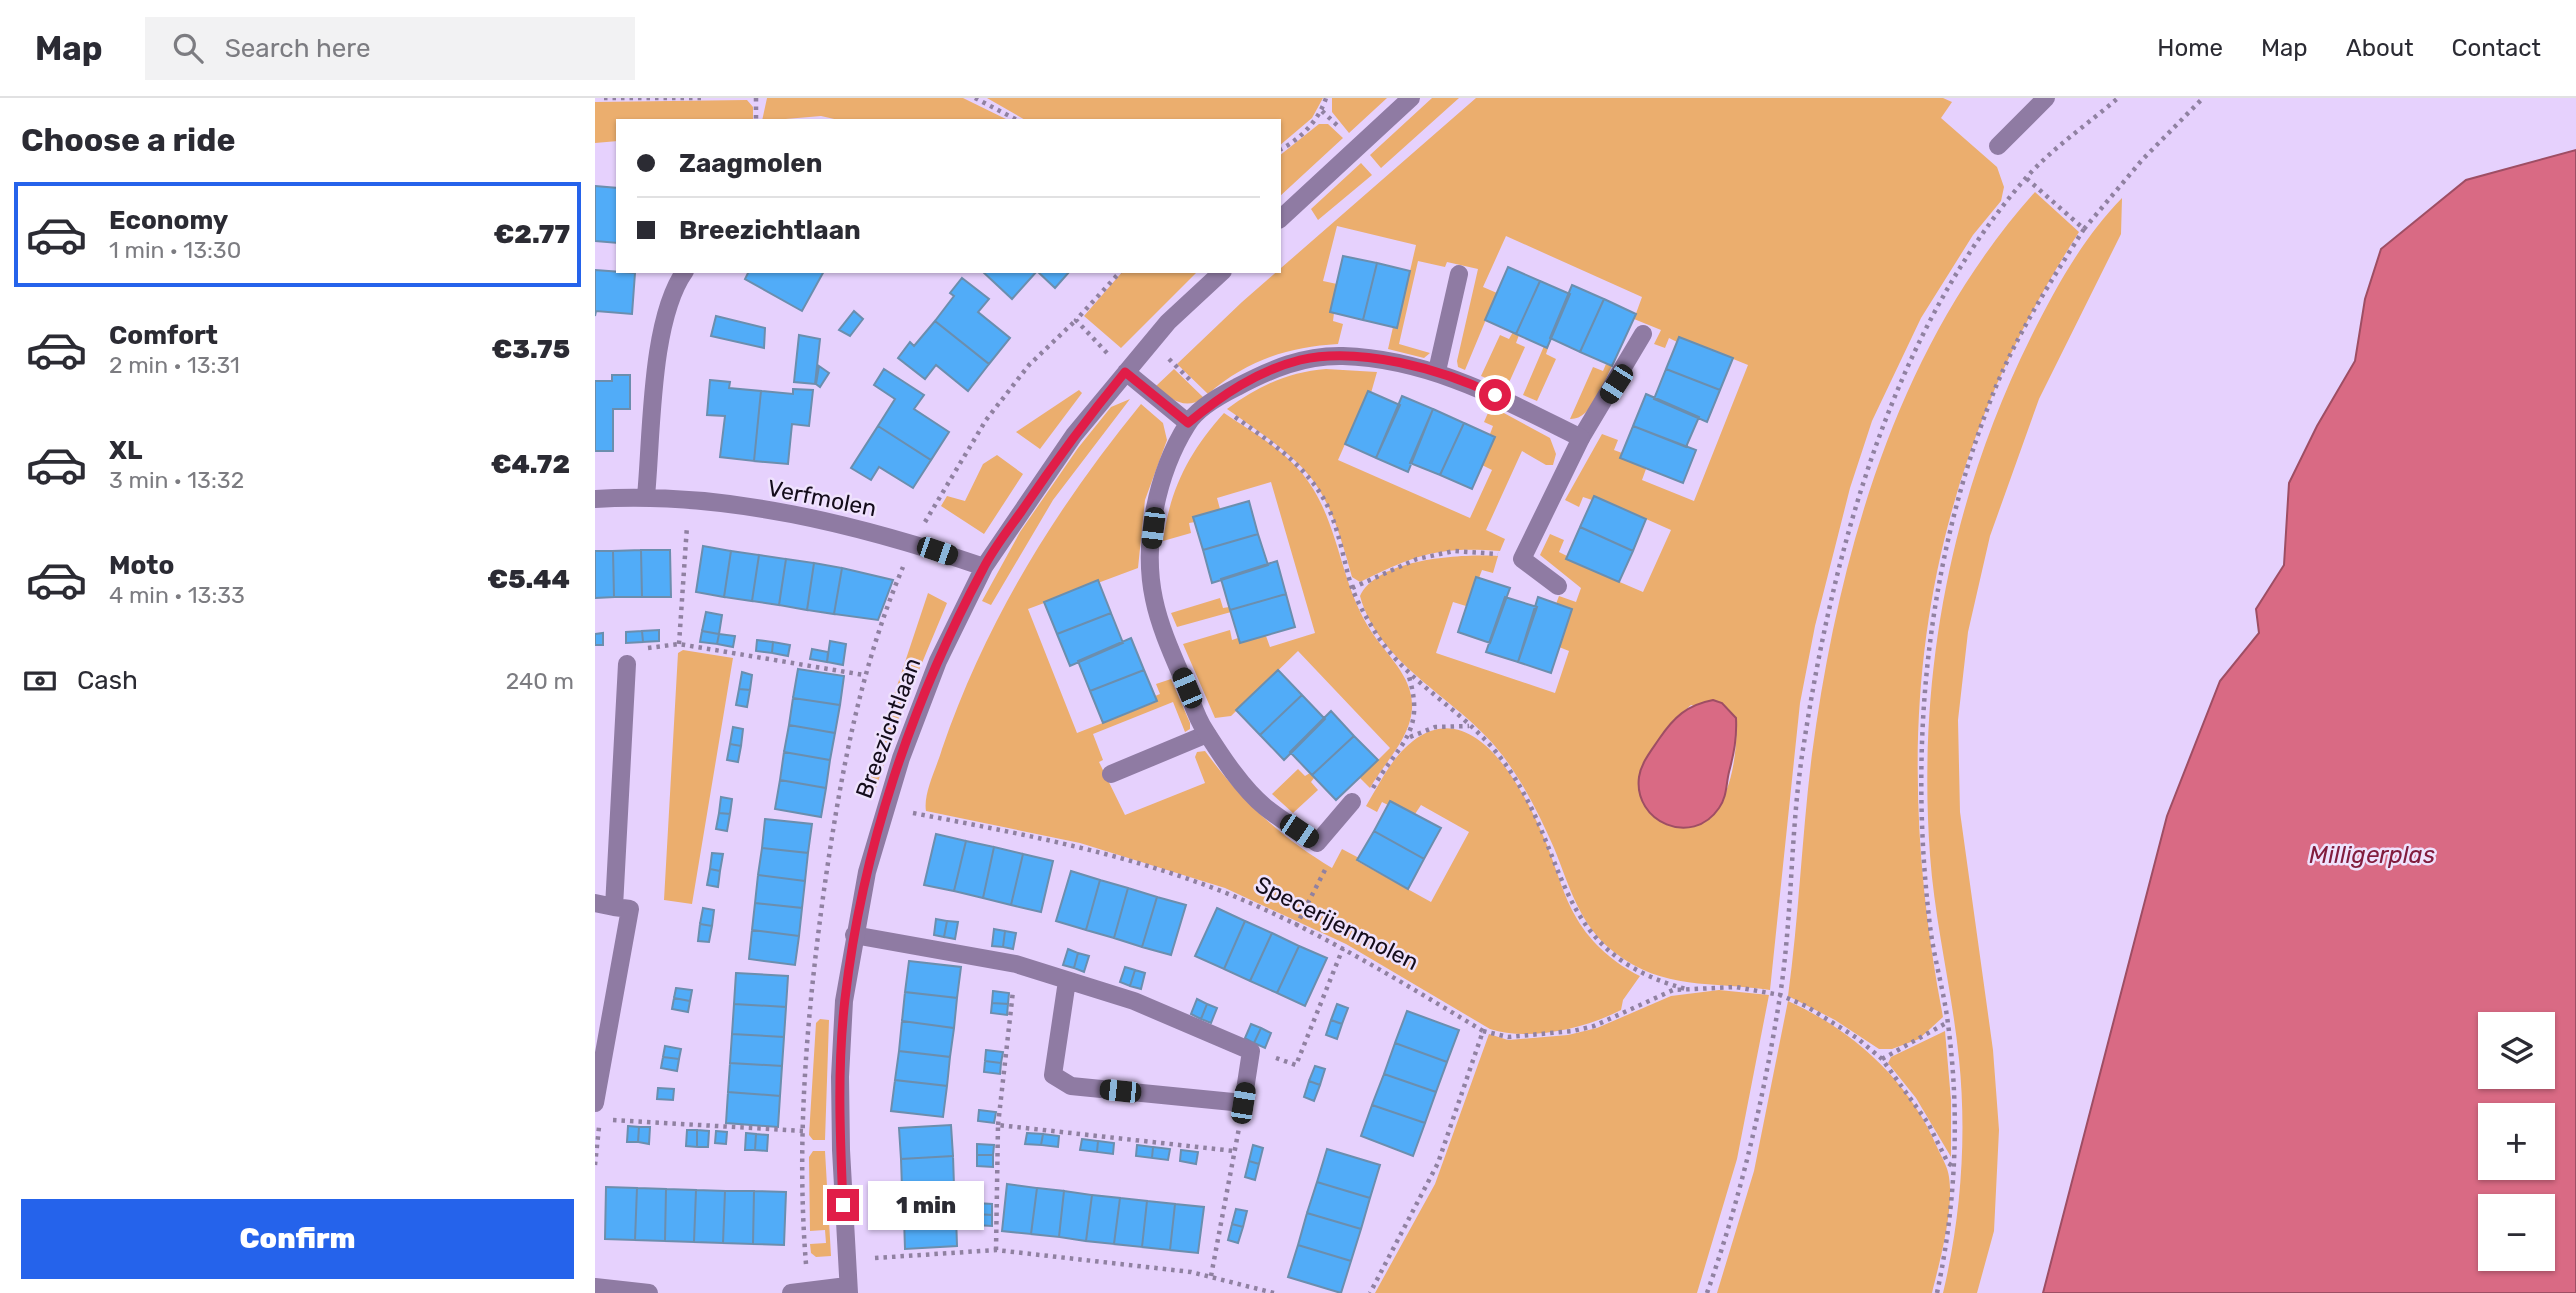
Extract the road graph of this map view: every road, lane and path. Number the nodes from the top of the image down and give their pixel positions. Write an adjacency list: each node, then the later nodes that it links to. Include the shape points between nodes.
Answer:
1 (604, 98): 2 (path)
2 (705, 98)
3 (756, 98): 10 (path)
4 (975, 98): 11 (path)
5 (1326, 98): 13 (path, via 1310,126)
6 (1411, 98): 15 (street)
7 (2046, 98): 12 (street)
8 (2118, 98): 14 (path)
9 (2203, 98): 16 (path)
10 (756, 119)
11 (1015, 119)
12 (1998, 146)
13 (1281, 148)
14 (2026, 178): 16 (path); 55 (path, via 1956,274 1870,454 1826,621 1803,745)
15 (1281, 218)
16 (2084, 229): 56 (path, via 2033,310 1996,388 1960,491 1940,568 1924,684 1920,809 1930,928)
17 (684, 273): 28 (street, via 673,288 659,347)
18 (1119, 273): 24 (path, via 1076,320)
19 (1221, 273): 22 (street, Breezichtlaan)
20 (1459, 274): 23 (street)
21 (1643, 334): 27 (street)
22 (1152, 341): 24 (street, Breezichtlaan); 25 (path)
23 (1437, 371): 25 (street, via 1342,356 1302,359 1266,372); 27 (street)
24 (1125, 372): 26 (street); 32 (street, Breezichtlaan, via 1074,435)
25 (1214, 402): 26 (street); 34 (path, via 1275,443 1307,475 1327,505)
26 (1188, 423): 41 (street, via 1156,503 1151,552 1154,598)
27 (1581, 438): 31 (street)
28 (646, 496): 29 (street, Verfmolen); 30 (street, Verfmolen)
29 (595, 499)
30 (689, 500): 32 (street, Verfmolen, via 805,517 893,537); 35 (path)
31 (1522, 559): 33 (street); 34 (path, via 1454,551 1408,562)
32 (984, 566): 45 (street, Breezichtlaan, via 938,661)
33 (1558, 586)
34 (1352, 588): 38 (path, via 1383,644)
35 (679, 644): 36 (path); 39 (path)
36 (640, 648)
37 (628, 664): 48 (street)
38 (1408, 673): 40 (path); 42 (path, via 1415,704)
39 (865, 675)
40 (1470, 726): 42 (path, via 1435,727); 54 (path, via 1521,787 1548,840 1571,902 1590,933 1641,974)
41 (1207, 734): 43 (street); 46 (street, via 1264,806)
42 (1409, 738): 44 (path, via 1371,790)
43 (1111, 774)
44 (1352, 802): 46 (street)
45 (884, 808): 49 (path, Specerijenmolen, via 1076,845 1221,891); 50 (street, Breezichtlaan)
46 (1317, 843): 49 (path, via 1329,862)
47 (595, 903): 48 (street)
48 (614, 907): 60 (street, via 631,909)
49 (1296, 926): 51 (path, Specerijenmolen)
50 (854, 935): 52 (street); 68 (street, Breezichtlaan, via 840,1077)
51 (1343, 948): 57 (path, Specerijenmolen); 58 (path, via 1296,1065)
52 (1016, 964): 53 (street); 62 (path)
53 (1067, 981): 58 (street, via 1134,1001); 61 (street, via 1053,1076 1071,1086)
54 (1686, 989): 55 (path, via 1736,987); 57 (path, via 1673,990 1573,1031 1508,1037)
55 (1780, 995): 59 (path, via 1857,1038); 76 (path, via 1735,1214)
56 (1948, 1022): 59 (path); 66 (path, via 1956,1099)
57 (1483, 1031): 75 (path, via 1438,1163)
58 (1251, 1051): 61 (street)
59 (1882, 1059): 66 (path)
60 (595, 1103)
61 (1243, 1103): 64 (path)
62 (998, 1125): 64 (path); 67 (path)
63 (803, 1131): 65 (path, via 600,1119)
64 (1234, 1151): 69 (path)
65 (595, 1165)
66 (1955, 1168): 77 (path)
67 (996, 1250): 68 (path); 69 (path)
68 (846, 1259): 71 (street, Breezichtlaan)
69 (1211, 1276): 74 (path)
70 (595, 1287): 72 (street)
71 (848, 1290): 73 (street)
72 (649, 1293)
73 (791, 1293)
74 (1274, 1293)
75 (1370, 1293)
76 (1707, 1293)
77 (1937, 1293)

